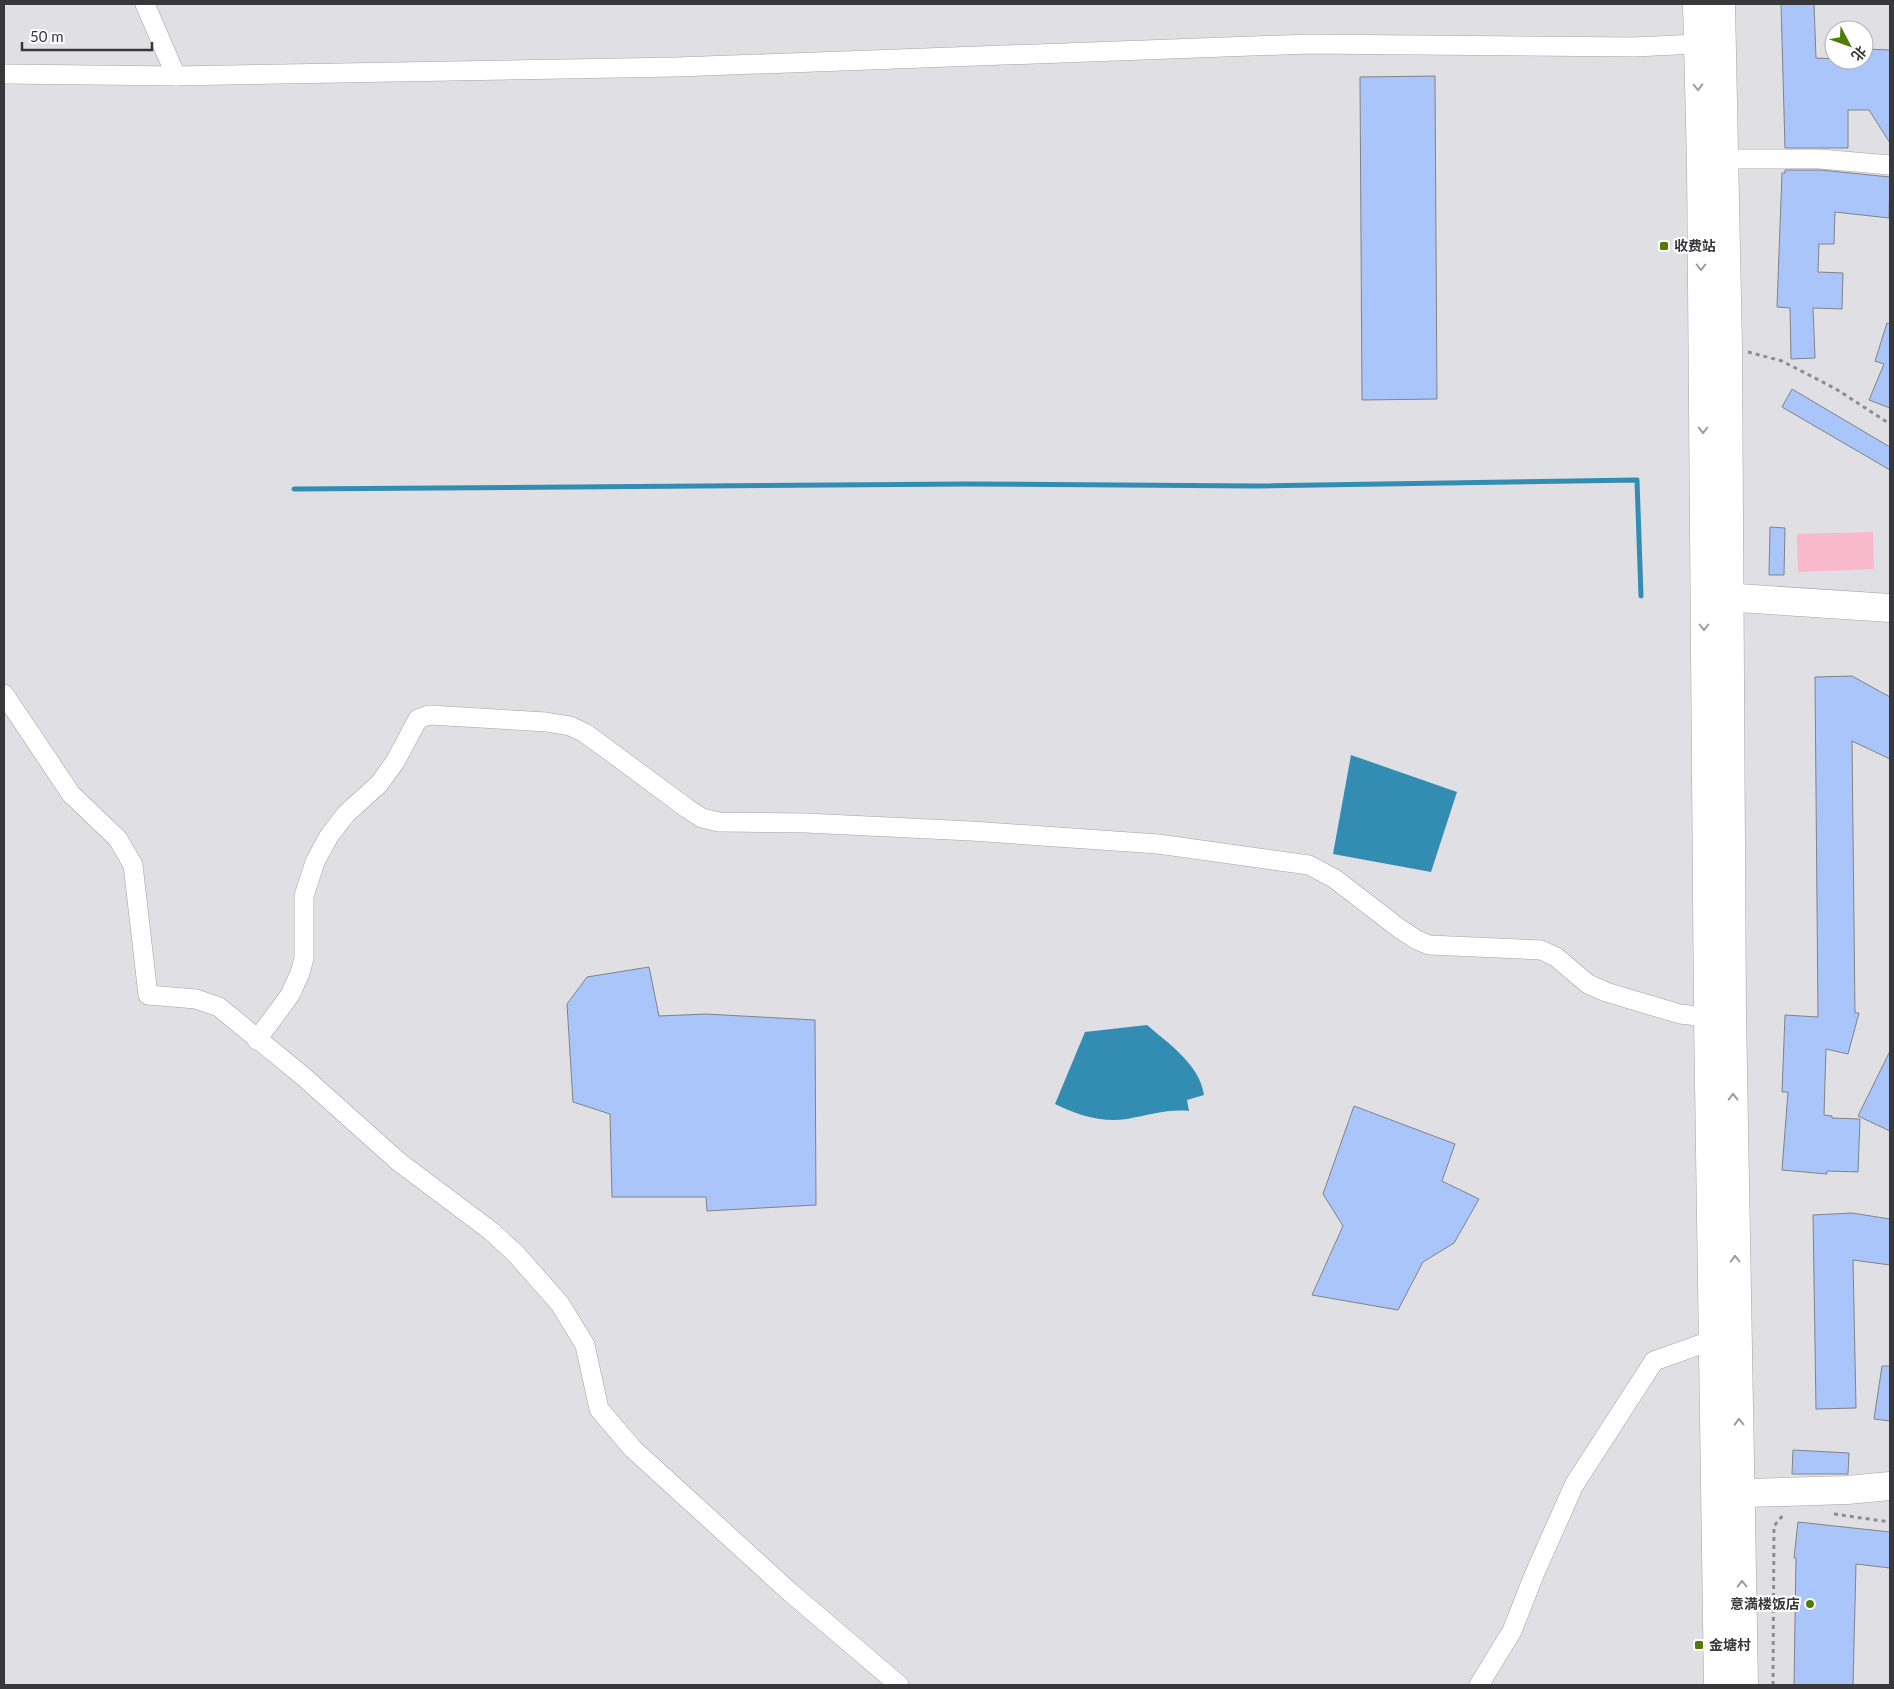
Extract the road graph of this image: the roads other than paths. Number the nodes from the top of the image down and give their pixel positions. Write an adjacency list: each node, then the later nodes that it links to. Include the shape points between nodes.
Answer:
1 (145, 4): 6 (street)
2 (1697, 4): 4 (main road)
3 (1721, 4): 7 (main road)
4 (1697, 44): 6 (street, via 1634,47 1309,44 677,67); 9 (main road, one-way to 9)
5 (4, 74): 6 (street)
6 (176, 76)
7 (1725, 159): 8 (street, via 1820,159); 9 (main road, via 1728,347)
8 (1890, 165)
9 (1717, 596): 10 (main road); 12 (main road, one-way to 12); 16 (main road, one-way to 9, via 1732,1023)
10 (1890, 608)
11 (4, 694): 13 (street, via 71,794 118,839 133,865 148,995 208,1002 219,1007)
12 (1708, 1017): 13 (street, via 1680,1014 1606,992 1588,984 1556,957 1541,950 1448,948 1423,943 1335,879 1309,865 1158,844 971,831 719,822 702,818 688,809 585,733 570,726 429,715 418,719 384,777 346,814 315,862 304,896 304,958 300,973 290,995); 14 (main road)
13 (257, 1040): 18 (street, via 399,1162 491,1231 516,1254 560,1304 575,1329 585,1346 599,1409 633,1449 791,1593)
14 (1713, 1340): 16 (main road); 19 (street, via 1654,1361 1574,1485 1512,1631)
15 (1890, 1486): 16 (main road)
16 (1729, 1498): 17 (main road); 20 (main road); 21 (main road, one-way to 16)
17 (1890, 1504)
18 (899, 1685)
19 (1479, 1685)
20 (1718, 1685)
21 (1744, 1685)

